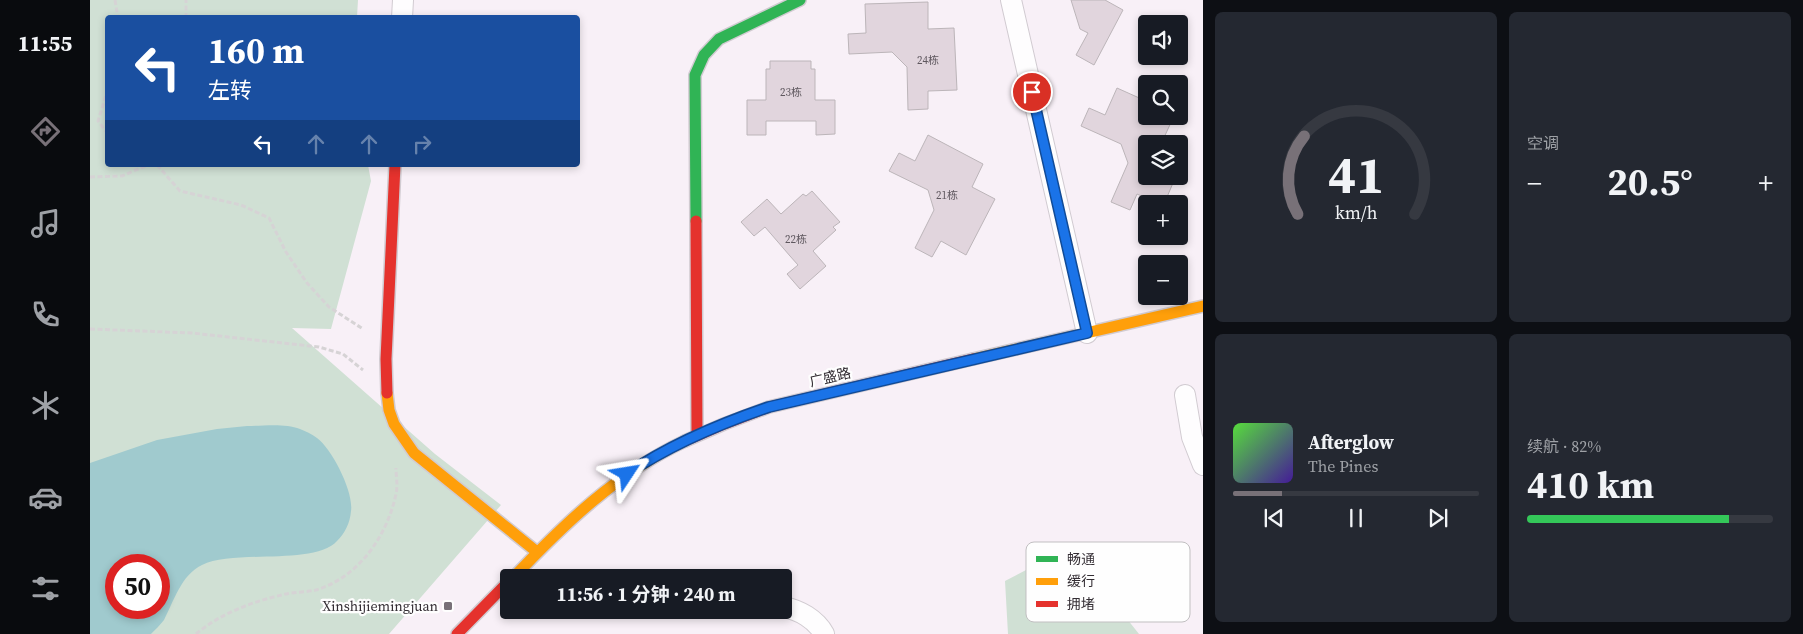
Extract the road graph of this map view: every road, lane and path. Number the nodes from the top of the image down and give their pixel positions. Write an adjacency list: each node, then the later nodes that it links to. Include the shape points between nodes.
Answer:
1 (116, 0): 6 (path)
2 (186, 0): 7 (path)
3 (403, 0): 8 (street)
4 (800, 0): 21 (street, via 719,39 704,54 695,75)
5 (1011, 0): 17 (street)
6 (118, 15)
7 (186, 15)
8 (402, 15)
9 (105, 99): 10 (path, via 98,121)
10 (105, 130)
11 (143, 167): 14 (path, via 122,176)
12 (159, 167): 18 (path, via 180,191 241,205 269,218 286,252 329,307)
13 (395, 167): 18 (street)
14 (90, 177)
15 (1203, 306): 17 (street, 广盛路)
16 (90, 329): 19 (path, via 192,333 319,347 343,354 363,371)
17 (1087, 333): 21 (street, 广盛路, via 769,407)
18 (387, 342): 24 (street, via 388,404 402,438 427,464)
19 (366, 378)
20 (1185, 395): 22 (street, via 1192,437)
21 (697, 435): 24 (street, 广盛路, via 640,465 601,493)
22 (1203, 465)
23 (396, 467): 28 (path, via 396,493 385,527 369,554 345,576 317,589 256,602 228,613)
24 (537, 552): 25 (street, 广盛路)
25 (521, 569)
26 (500, 590): 29 (street)
27 (792, 609): 30 (street, via 798,610)
28 (196, 634)
29 (457, 634)
30 (824, 634)

